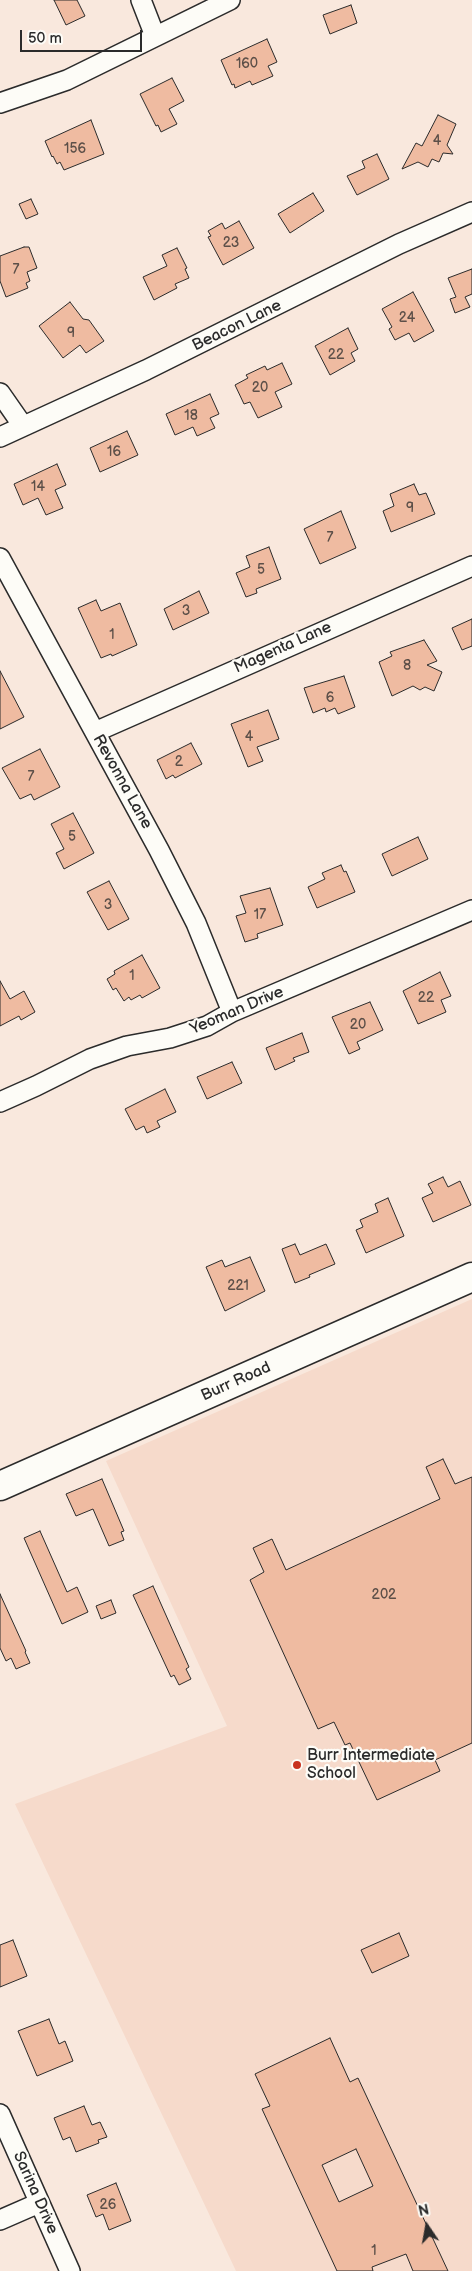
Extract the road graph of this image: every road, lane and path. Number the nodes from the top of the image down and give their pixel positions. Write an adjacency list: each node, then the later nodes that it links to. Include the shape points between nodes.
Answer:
1 (141, 0): 3 (street)
2 (230, 0): 3 (street)
3 (155, 36): 4 (street, via 67,80)
4 (0, 103)
5 (472, 212): 7 (street, Beacon Lane, via 399,244 146,370)
6 (0, 393): 7 (street)
7 (23, 426): 8 (street, Beacon Lane)
8 (0, 437)
9 (0, 558): 11 (street, Revonna Lane)
10 (472, 566): 11 (street, Magenta Lane)
11 (94, 732): 13 (street, Revonna Lane, via 196,923)
12 (472, 910): 13 (street, Yeoman Drive)
13 (232, 1012): 14 (street, Yeoman Drive, via 198,1029 127,1046 90,1059)
14 (0, 1102)
15 (472, 1277): 16 (street, Burr Road)
16 (0, 1486)
17 (0, 2114): 18 (street, Sarina Drive)
18 (39, 2203): 19 (street); 20 (street, Sarina Drive)
19 (0, 2220)
20 (70, 2271)

